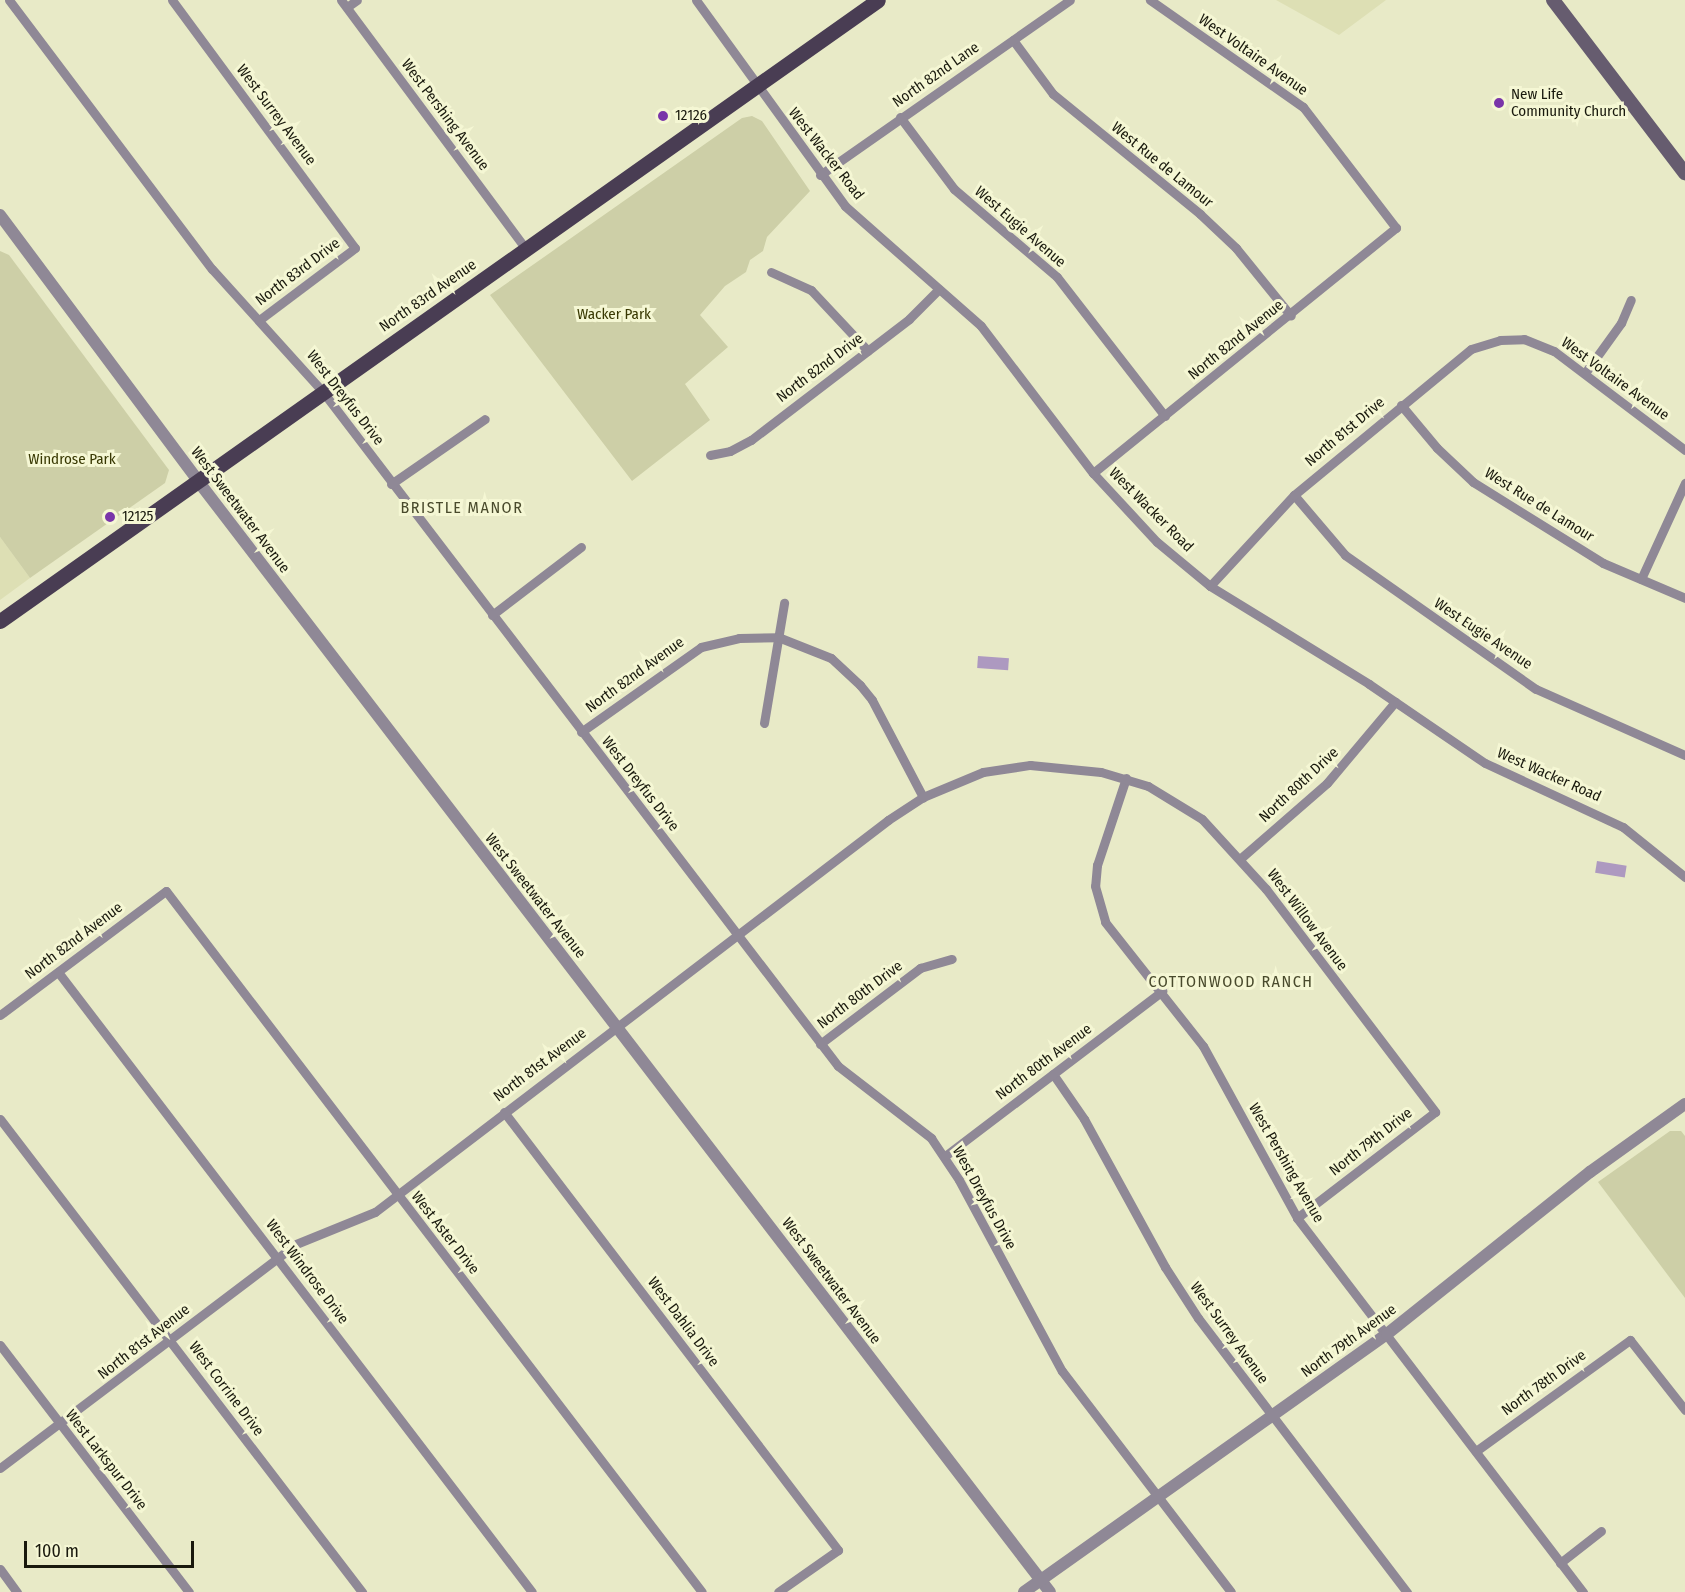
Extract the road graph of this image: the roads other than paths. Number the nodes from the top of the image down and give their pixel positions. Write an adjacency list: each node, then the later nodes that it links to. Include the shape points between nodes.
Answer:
1 (9, 0): 24 (street, West Dreyfus Drive, via 212,269)
2 (172, 0): 18 (street, West Surrey Avenue)
3 (357, 0): 9 (street)
4 (696, 0): 11 (street, West Wacker Road)
5 (878, 0): 11 (main road, North 83rd Avenue)
6 (1070, 0): 10 (street, North 82nd Lane)
7 (1150, 0): 16 (street, West Voltaire Avenue, via 1303,107)
8 (1552, 0): 13 (main road)
9 (344, 4): 19 (street, West Pershing Avenue)
10 (1013, 39): 12 (street, North 82nd Lane); 23 (street, West Rue de Lamour, via 1053,94 1200,214 1236,248)
11 (756, 86): 14 (street, West Wacker Road); 19 (main road, North 83rd Avenue)
12 (900, 117): 14 (street, North 82nd Lane); 30 (street, West Eugie Avenue, via 954,189 1057,277)
13 (1685, 173)
14 (820, 175): 21 (street, West Wacker Road, via 866,227)
15 (0, 215): 17 (street, West Sweetwater Avenue)
16 (1396, 228): 23 (street, North 82nd Avenue)
17 (4, 231): 35 (street, West Sweetwater Avenue)
18 (356, 248): 24 (street, North 83rd Drive)
19 (526, 249): 28 (main road, North 83rd Avenue)
20 (771, 272): 26 (street, via 811,290)
21 (939, 289): 26 (street, North 82nd Drive); 34 (street, West Wacker Road, via 993,341)
22 (1631, 300): 27 (street, via 1621,323)
23 (1291, 316): 30 (street, North 82nd Avenue)
24 (259, 320): 28 (street, West Dreyfus Drive)
25 (1524, 339): 27 (street, West Voltaire Avenue, via 1554,351); 29 (street, North 81st Drive, via 1500,340 1471,349)
26 (868, 351): 33 (street, North 82nd Drive, via 751,440 730,451)
27 (1585, 373): 32 (street, West Voltaire Avenue)
28 (323, 392): 35 (main road, North 83rd Avenue); 37 (street, West Dreyfus Drive)
29 (1401, 405): 38 (street, North 81st Drive); 40 (street, West Rue de Lamour, via 1437,448 1473,482 1603,563)
30 (1165, 416): 34 (street, North 82nd Avenue)
31 (484, 419): 37 (street)
32 (1685, 450)
33 (710, 455)
34 (1093, 473): 41 (street, West Wacker Road, via 1157,542)
35 (198, 481): 45 (main road, North 83rd Avenue); 61 (street, West Sweetwater Avenue)
36 (1685, 483): 40 (street)
37 (391, 484): 44 (street, West Dreyfus Drive)
38 (1294, 495): 41 (street, North 81st Drive); 50 (street, West Eugie Avenue, via 1345,555 1536,689)
39 (581, 547): 44 (street)
40 (1641, 579): 42 (street, West Rue de Lamour)
41 (1210, 586): 47 (street, West Wacker Road)
42 (1685, 598)
43 (784, 603): 46 (street)
44 (492, 615): 49 (street, West Dreyfus Drive)
45 (0, 621)
46 (778, 637): 48 (street); 49 (street, North 82nd Avenue, via 739,638 701,647); 52 (street, via 831,658 860,685 872,700)
47 (1395, 702): 53 (street, North 80th Drive, via 1341,770); 54 (street, West Wacker Road, via 1485,763 1623,827)
48 (764, 723)
49 (581, 732): 56 (street, West Dreyfus Drive)
50 (1685, 755)
51 (1126, 778): 52 (street, North 81st Avenue, via 1078,768 1030,765 983,772); 53 (street, West Willow Avenue, via 1186,807); 59 (street, West Pershing Avenue, via 1100,846 1095,886 1098,907 1105,922)
52 (922, 797): 56 (street, North 81st Avenue)
53 (1241, 858): 66 (street, West Willow Avenue)
54 (1684, 874)
55 (166, 891): 58 (street, North 82nd Avenue); 69 (street, West Aster Drive)
56 (737, 934): 61 (street, North 81st Avenue); 62 (street, West Dreyfus Drive)
57 (952, 958): 62 (street, North 80th Drive, via 920,968)
58 (58, 972): 60 (street, North 82nd Avenue); 71 (street, West Windrose Drive)
59 (1162, 991): 63 (street, North 80th Avenue); 70 (street, West Pershing Avenue, via 1203,1046)
60 (0, 1015)
61 (616, 1026): 65 (street, North 81st Avenue); 84 (street, West Sweetwater Avenue)
62 (820, 1044): 68 (street, West Dreyfus Drive, via 855,1082 913,1122)
63 (1053, 1074): 68 (street, North 80th Avenue); 76 (street, West Surrey Avenue, via 1084,1119 1175,1284)
64 (1683, 1108): 72 (street, North 79th Avenue, via 1590,1172)
65 (504, 1112): 69 (street, North 81st Avenue); 90 (street, West Dahlia Drive, via 838,1550)
66 (1435, 1112): 70 (street, North 79th Drive)
67 (0, 1119): 73 (street, West Corrine Drive)
68 (945, 1156): 80 (street, West Dreyfus Drive, via 1062,1371)
69 (396, 1195): 71 (street, North 81st Avenue, via 355,1223 296,1244); 89 (street, West Aster Drive)
70 (1297, 1218): 72 (street, West Pershing Avenue)
71 (277, 1258): 73 (street, North 81st Avenue); 88 (street, West Windrose Drive)
72 (1387, 1334): 76 (street, North 79th Avenue); 78 (street, West Pershing Avenue)
73 (170, 1341): 77 (street, North 81st Avenue); 87 (street, West Corrine Drive)
74 (0, 1345): 77 (street, West Larkspur Drive)
75 (1685, 1410): 78 (street, North 78th Drive, via 1630,1340)
76 (1271, 1415): 80 (street, North 79th Avenue); 94 (street, West Surrey Avenue)
77 (60, 1425): 79 (street, North 81st Avenue); 86 (street, West Larkspur Drive)
78 (1476, 1451): 82 (street, West Pershing Avenue)
79 (0, 1468)
80 (1158, 1497): 84 (street, North 79th Avenue); 93 (street, West Dreyfus Drive)
81 (1601, 1531): 82 (street)
82 (1560, 1563): 95 (street, West Pershing Avenue)
83 (0, 1569): 85 (street)
84 (1041, 1580): 91 (street, North 79th Avenue); 92 (street, West Sweetwater Avenue)
85 (17, 1592)
86 (189, 1592)
87 (362, 1592)
88 (531, 1592)
89 (702, 1592)
90 (778, 1592)
91 (1024, 1592)
92 (1050, 1592)
93 (1231, 1592)
94 (1407, 1592)
95 (1583, 1592)

